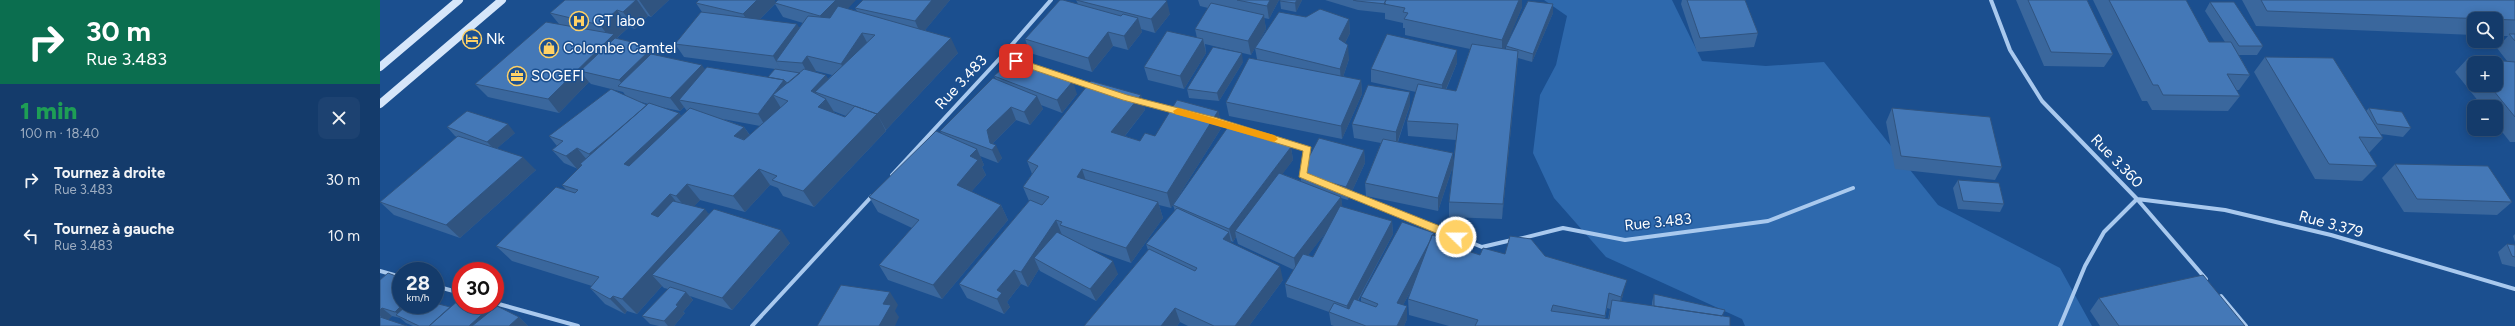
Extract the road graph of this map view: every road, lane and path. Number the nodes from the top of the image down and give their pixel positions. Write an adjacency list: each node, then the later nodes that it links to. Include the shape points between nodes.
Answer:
1 (459, 0): 7 (main road)
2 (502, 0): 11 (main road)
3 (1051, 0): 5 (street)
4 (1991, 0): 21 (street, Rue 3.360, via 2010,50 2042,101)
5 (1002, 56): 6 (street, Rue 3.483); 17 (street, Rue 3.483)
6 (1024, 64)
7 (380, 67)
8 (1053, 74): 9 (street)
9 (1096, 88)
10 (1133, 100): 12 (street)
11 (380, 104)
12 (1184, 113)
13 (1214, 121): 14 (street)
14 (1236, 127)
15 (1243, 130): 16 (street, via 1308,149 1302,174)
16 (1309, 178)
17 (888, 179)
18 (1853, 188): 19 (street, Rue 3.483, via 1768,221 1625,240 1563,228 1482,248)
19 (1339, 189)
20 (877, 191): 29 (street)
21 (2138, 199): 24 (street, Rue 3.360); 25 (street, Rue 3.379, via 2225,210 2324,234); 30 (street, via 2104,232 2085,266)
22 (380, 271): 23 (street)
23 (392, 274)
24 (2210, 284)
25 (2515, 289)
26 (2215, 290): 31 (street)
27 (504, 305): 28 (street)
28 (578, 326)
29 (752, 326)
30 (2060, 326)
31 (2246, 326)

